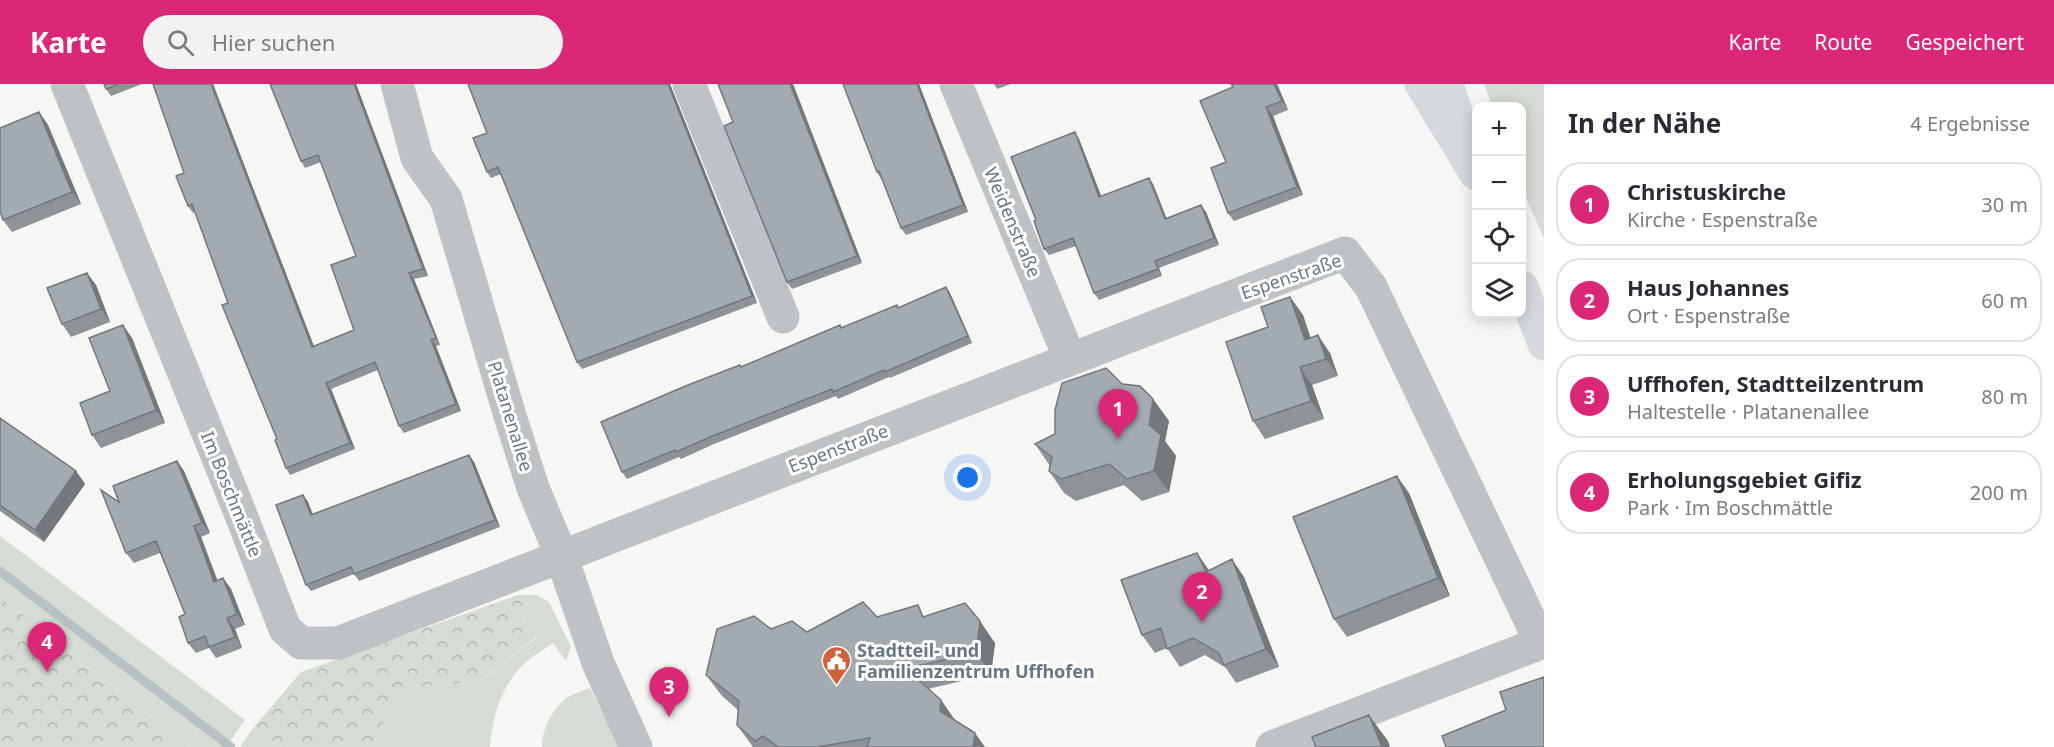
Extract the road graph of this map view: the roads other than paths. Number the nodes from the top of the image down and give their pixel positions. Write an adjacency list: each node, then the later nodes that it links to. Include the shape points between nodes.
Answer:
1 (67, 84): 11 (street, Im Boschmättle, via 285,629 301,643 338,643)
2 (397, 84): 11 (street, Platanenallee, via 417,158 446,198 533,488)
3 (689, 84): 9 (street)
4 (956, 84): 10 (street, Weidenstraße)
5 (1421, 84): 8 (main road)
6 (1447, 84): 7 (main road)
7 (1472, 162)
8 (1472, 167)
9 (783, 317)
10 (1070, 359): 11 (street, Espenstraße); 13 (street, Espenstraße, via 1345,253 1371,286 1541,643)
11 (561, 555): 12 (street, Platanenallee, via 598,663)
12 (636, 747)
13 (1272, 747)

